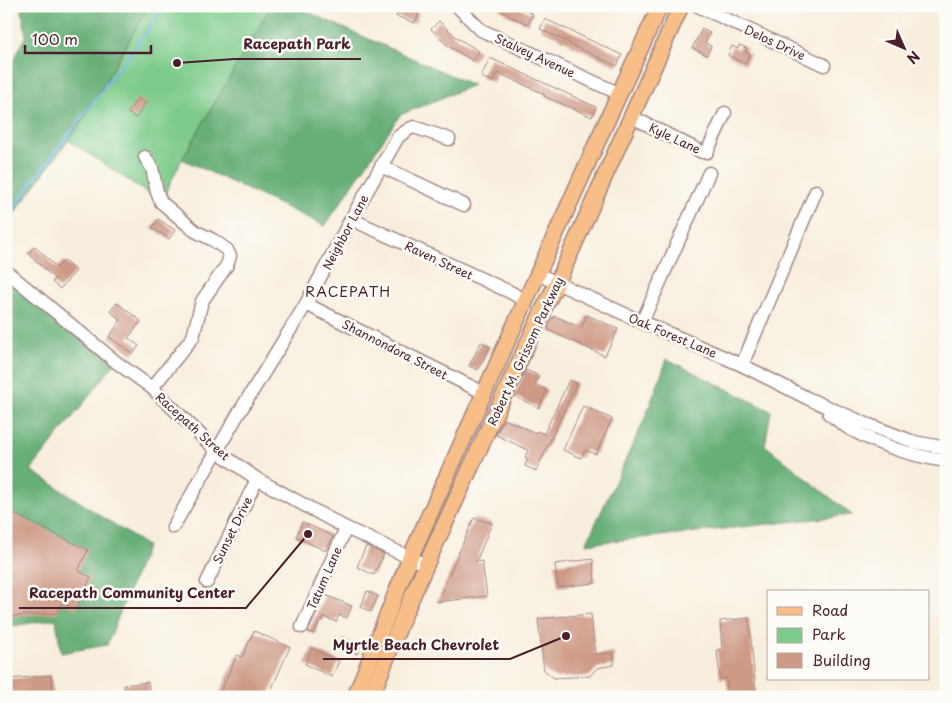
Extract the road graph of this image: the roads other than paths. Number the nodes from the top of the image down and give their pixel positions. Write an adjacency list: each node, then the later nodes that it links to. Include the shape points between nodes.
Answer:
1 (457, 6): 6 (street, Stalvey Avenue, via 481,30)
2 (660, 6): 6 (main road, Robert M. Grissom Parkway)
3 (681, 6): 8 (main road, Robert M. Grissom Parkway)
4 (698, 6): 5 (street, Delos Drive)
5 (824, 64)
6 (620, 94): 17 (main road, Robert M. Grissom Parkway)
7 (725, 113): 8 (street, Kyle Lane, via 707,152)
8 (632, 117): 18 (main road, Robert M. Grissom Parkway)
9 (449, 139): 11 (street, Neighbor Lane, via 414,127 398,137)
10 (145, 157): 23 (street, via 152,168 161,202 195,231 227,250 230,256 202,301 193,337)
11 (381, 166): 14 (street); 15 (street, Neighbor Lane)
12 (709, 173): 21 (street)
13 (816, 191): 22 (street)
14 (464, 205)
15 (351, 220): 19 (street, Raven Street); 20 (street, Neighbor Lane)
16 (6, 271): 23 (street, Racepath Street)
17 (538, 274): 18 (street, Oak Forest Lane); 19 (main road, Robert M. Grissom Parkway)
18 (557, 283): 21 (street, Oak Forest Lane); 33 (main road, Robert M. Grissom Parkway)
19 (526, 301): 24 (main road, Robert M. Grissom Parkway)
20 (306, 304): 24 (street, Shannondora Street); 27 (street, Neighbor Lane)
21 (642, 322): 22 (street, Oak Forest Lane)
22 (742, 365): 25 (street, Oak Forest Lane)
23 (152, 388): 27 (street, Racepath Street)
24 (484, 393): 32 (main road, Robert M. Grissom Parkway)
25 (807, 398): 26 (street, Oak Forest Lane, via 914,442); 28 (street, Oak Forest Lane, via 851,430 890,448)
26 (946, 448)
27 (217, 451): 29 (street, Racepath Street); 30 (street, Neighbor Lane)
28 (946, 461)
29 (257, 478): 31 (street, Racepath Street); 34 (street, Sunset Drive)
30 (173, 527)
31 (346, 528): 32 (street, Racepath Street); 35 (street, Tatum Lane)
32 (410, 558): 33 (street, Racepath Street); 36 (main road, Robert M. Grissom Parkway)
33 (426, 565): 37 (main road, Robert M. Grissom Parkway)
34 (207, 582)
35 (302, 628)
36 (355, 697)
37 (371, 697)

